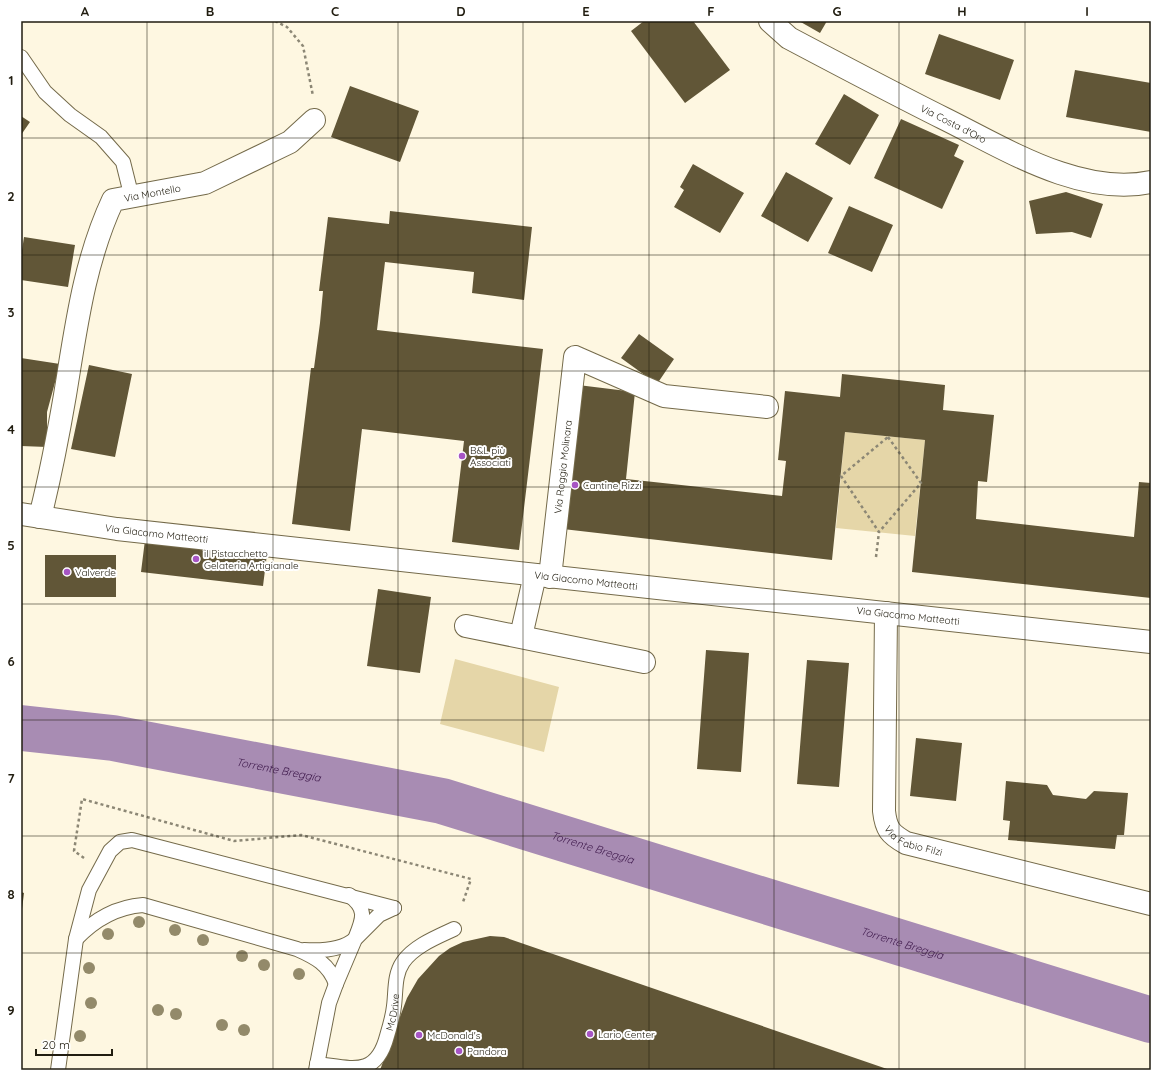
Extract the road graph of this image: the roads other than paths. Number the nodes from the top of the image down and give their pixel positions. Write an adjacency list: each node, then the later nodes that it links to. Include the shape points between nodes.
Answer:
1 (770, 21): 4 (street, Via Costa d'Oro, via 789,38 1039,166 1092,182 1134,186)
2 (21, 57): 5 (lane, via 45,92 70,115 101,137 123,162)
3 (314, 120): 5 (street, Via Montello, via 290,142 205,183)
4 (1151, 182)
5 (132, 198): 7 (street, Via Montello, via 113,200 95,243 76,322 52,467)
6 (767, 407): 8 (street, Via Roggia Molinara, via 664,396 575,357)
7 (30, 516): 8 (street, Via Giacomo Matteotti, via 117,529)
8 (542, 576): 9 (street, Via Giacomo Matteotti); 11 (street, Via Roggia Molinara)
9 (886, 613): 12 (street, Via Giacomo Matteotti); 16 (street, Via Fabio Filzi, via 884,811 885,822 892,835 906,843)
10 (466, 626): 11 (street)
11 (521, 636): 13 (street)
12 (1151, 642)
13 (644, 662)
14 (89, 890): 15 (lane, via 110,851 120,842 132,840); 17 (lane, via 98,908 107,911); 19 (lane)
15 (349, 895): 20 (lane, via 357,901 363,916); 20 (lane, via 394,908 379,915)
16 (1151, 904)
17 (120, 910): 19 (lane, via 96,921); 21 (lane, via 143,905)
18 (454, 928): 24 (lane, McDrive, via 422,946 403,962 398,971 394,1007 384,1048 373,1064 362,1067)
19 (76, 939): 23 (lane)
20 (355, 939): 21 (lane, via 347,945 327,949); 22 (lane)
21 (297, 949): 22 (lane, via 324,964 332,973)
22 (336, 984): 24 (lane, via 329,1003)
23 (62, 1051): 25 (lane); 26 (lane)
24 (317, 1067)
25 (58, 1070)
26 (63, 1070)

